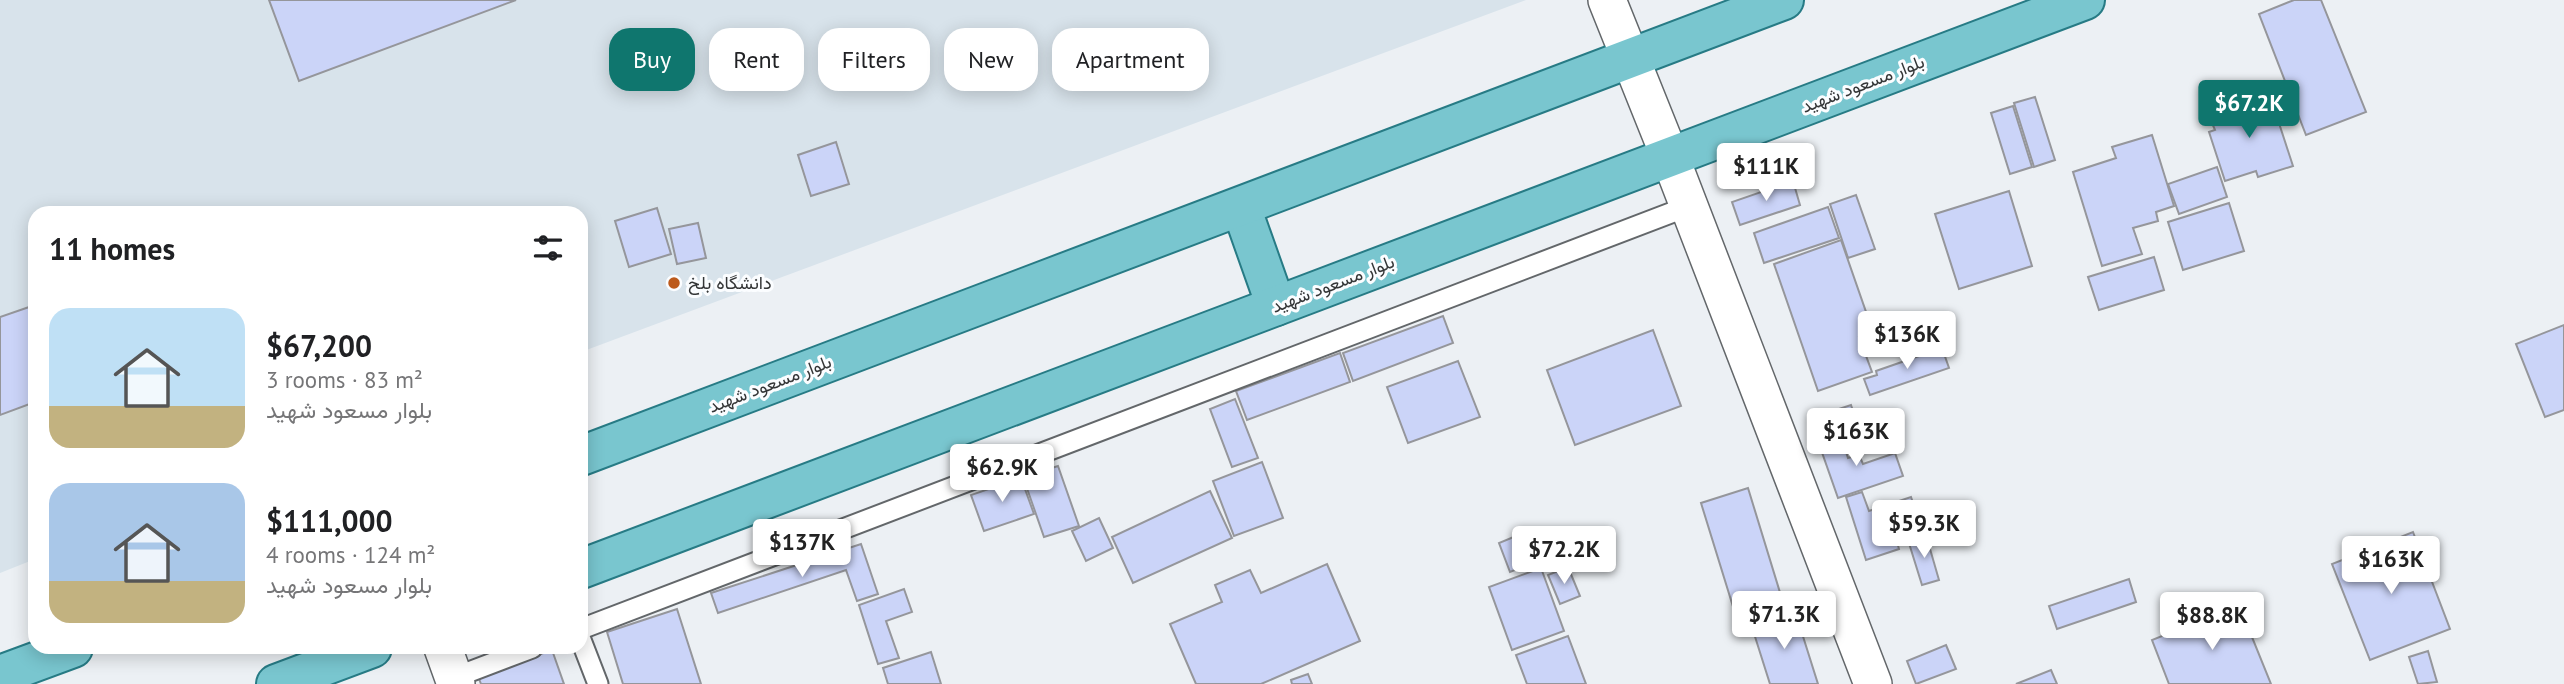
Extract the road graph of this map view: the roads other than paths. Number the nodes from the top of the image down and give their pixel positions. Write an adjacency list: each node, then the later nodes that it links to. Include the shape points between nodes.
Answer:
1 (1607, 0): 4 (street)
2 (1784, 0): 4 (main road, بلوار مسعود شهید)
3 (2085, 0): 5 (main road, بلوار مسعود شهید)
4 (1630, 60): 5 (street); 7 (main road, بلوار مسعود شهید)
5 (1670, 157): 6 (street); 8 (main road, بلوار مسعود شهید)
6 (1689, 206): 11 (lane); 20 (street)
7 (1241, 207): 8 (main road); 9 (main road, بلوار مسعود شهید)
8 (1276, 306): 10 (main road, بلوار مسعود شهید)
9 (588, 453)
10 (588, 566)
11 (588, 626)
12 (57, 654): 17 (main road)
13 (356, 654): 18 (main road)
14 (512, 654): 16 (lane)
15 (586, 654): 19 (lane)
16 (448, 673)
17 (0, 675)
18 (276, 684)
19 (598, 684)
20 (1873, 684)

